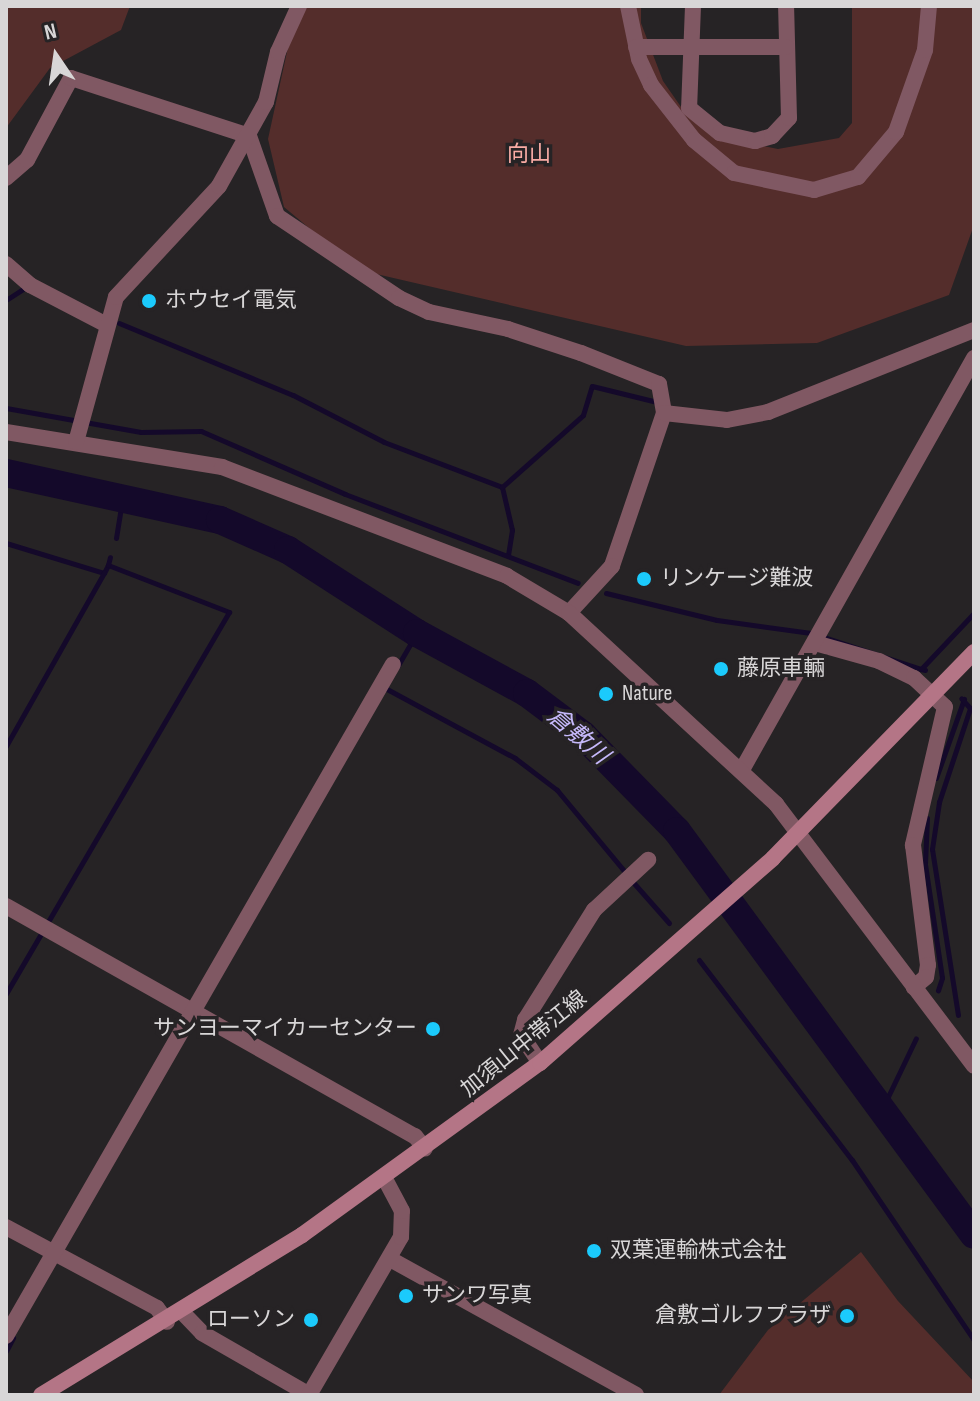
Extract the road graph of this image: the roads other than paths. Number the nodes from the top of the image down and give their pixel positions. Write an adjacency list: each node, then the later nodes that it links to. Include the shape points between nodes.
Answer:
1 (299, 6): 9 (street)
2 (628, 6): 6 (street)
3 (693, 6): 7 (street)
4 (786, 6): 8 (street)
5 (928, 7): 6 (street, via 925,50 896,132 858,177 814,190 755,181 714,160 651,85)
6 (636, 47): 7 (street)
7 (693, 47): 8 (street); 8 (street, via 689,108 720,133 755,141 782,130 789,118)
8 (786, 47)
9 (249, 136): 10 (street, via 71,78 27,160); 12 (street, via 219,186 129,280); 15 (street, via 277,216 326,252 429,312 508,329 659,384)
10 (6, 178)
11 (6, 264): 12 (street, via 30,285)
12 (105, 324): 16 (street)
13 (974, 330): 15 (street, via 768,412 727,420)
14 (974, 358): 19 (street)
15 (664, 413): 18 (street, via 612,566)
16 (79, 428): 17 (street); 18 (street, via 235,471 507,576)
17 (6, 432)
18 (569, 613): 23 (street)
19 (818, 637): 22 (street, via 879,661); 23 (street)
20 (974, 652): 22 (main road, 加須山中帯江線)
21 (393, 664): 28 (street)
22 (935, 694): 24 (main road, 加須山中帯江線); 27 (street, via 946,719 913,845 928,965 926,977)
23 (743, 768): 24 (street)
24 (799, 834): 27 (street); 30 (main road, 加須山中帯江線)
25 (637, 870): 30 (street, via 594,910 525,1020 521,1035)
26 (6, 906): 28 (street)
27 (914, 987): 29 (street)
28 (196, 1013): 31 (street, via 415,1136); 34 (street)
29 (971, 1057)
30 (540, 1063): 31 (main road, 加須山中帯江線)
31 (425, 1149): 32 (main road, 加須山中帯江線)
32 (385, 1179): 35 (street, via 404,1219); 36 (main road, 加須山中帯江線)
33 (6, 1227): 34 (street)
34 (58, 1255): 37 (street, via 157,1308); 38 (street)
35 (390, 1259): 40 (street); 41 (street)
36 (182, 1312): 37 (main road, 加須山中帯江線); 40 (street, via 202,1333)
37 (167, 1322): 39 (main road, 加須山中帯江線)
38 (6, 1336)
39 (41, 1395)
40 (310, 1395)
41 (636, 1395)

